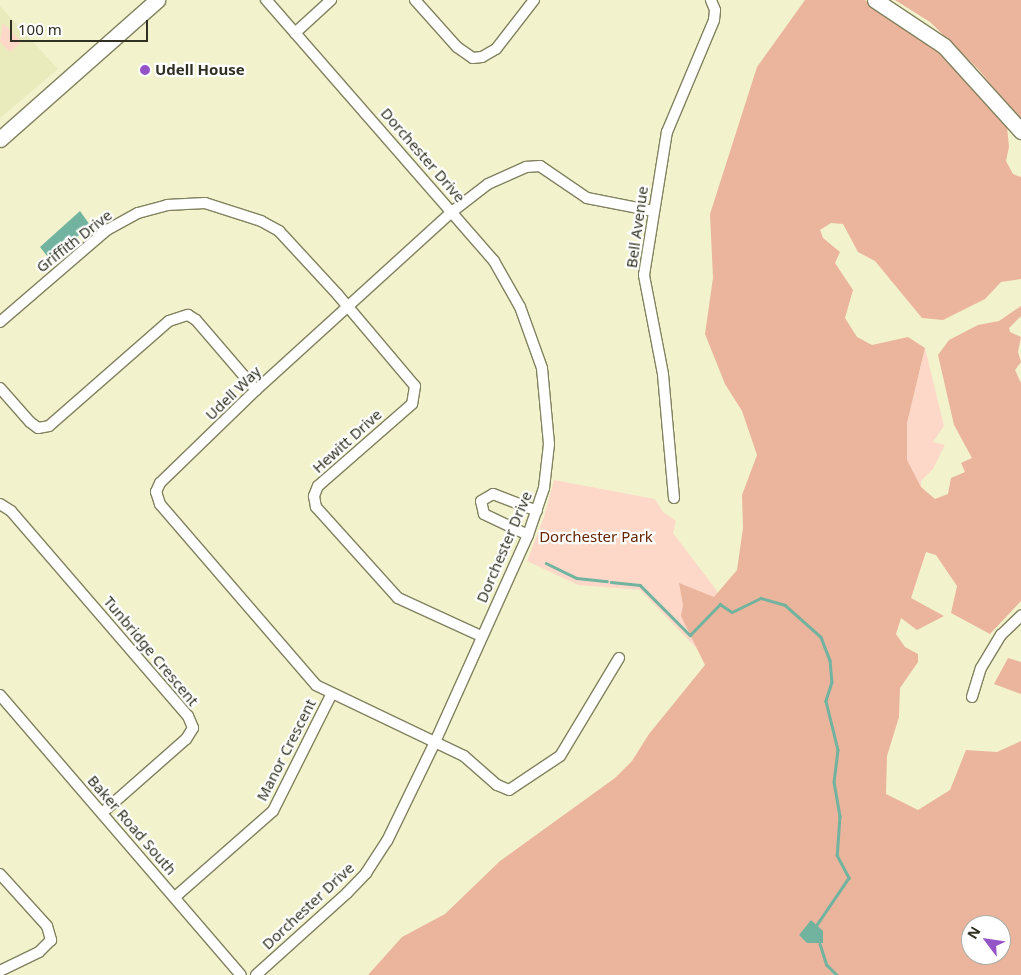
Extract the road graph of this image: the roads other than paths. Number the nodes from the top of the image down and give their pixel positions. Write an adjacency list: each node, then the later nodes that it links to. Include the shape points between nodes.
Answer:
1 (157, 0): 10 (main road)
2 (266, 0): 8 (street, Dorchester Drive)
3 (331, 0): 8 (street)
4 (415, 0): 5 (street, via 472,58 482,57 496,49)
5 (534, 0)
6 (711, 0): 11 (street, Bell Avenue, via 714,20 672,116)
7 (875, 0): 9 (main road, via 944,46)
8 (295, 33): 12 (street, Dorchester Drive)
9 (1021, 131)
10 (0, 139)
11 (653, 210): 12 (street, Udell Way, via 587,198 545,168 535,165 488,184); 17 (street, Bell Avenue, via 645,260 645,290 663,374)
12 (453, 211): 13 (street, Udell Way); 19 (street, Dorchester Drive, via 494,261 520,307 542,368 549,444 544,488)
13 (348, 306): 14 (street, Griffith Drive, via 279,232 261,221 205,203 167,205 138,213 108,230); 16 (street, Udell Way); 22 (street, Hewitt Drive, via 413,380 416,392 412,404 318,486 314,496 316,507 398,598)
14 (0, 322)
15 (0, 388): 16 (street, via 30,422 38,428 49,426 169,321 188,315 196,320)
16 (256, 390): 25 (street, Udell Way, via 160,483 156,492 160,504 230,588 301,669)
17 (674, 498)
18 (0, 504): 28 (street, Tunbridge Crescent, via 11,511 188,716 193,728 186,739)
19 (537, 511): 20 (street, Dorchester Drive); 20 (street, via 493,494 481,501 484,514)
20 (528, 535): 22 (street, Dorchester Drive)
21 (1021, 616): 26 (street, via 1001,635 981,668)
22 (481, 636): 27 (street, Dorchester Drive)
23 (619, 658): 27 (street, Udell Way, via 560,756 509,790 497,785 472,760)
24 (0, 695): 28 (street, Baker Road South)
25 (330, 695): 27 (street, Udell Way); 30 (street, Manor Crescent, via 273,811)
26 (972, 697)
27 (435, 742): 33 (street, Dorchester Drive, via 387,841 366,873)
28 (102, 813): 30 (street, Baker Road South)
29 (0, 874): 31 (street, via 47,926 51,940 38,952)
30 (175, 897): 32 (street, Baker Road South)
31 (0, 971)
32 (241, 975)
33 (256, 975)

